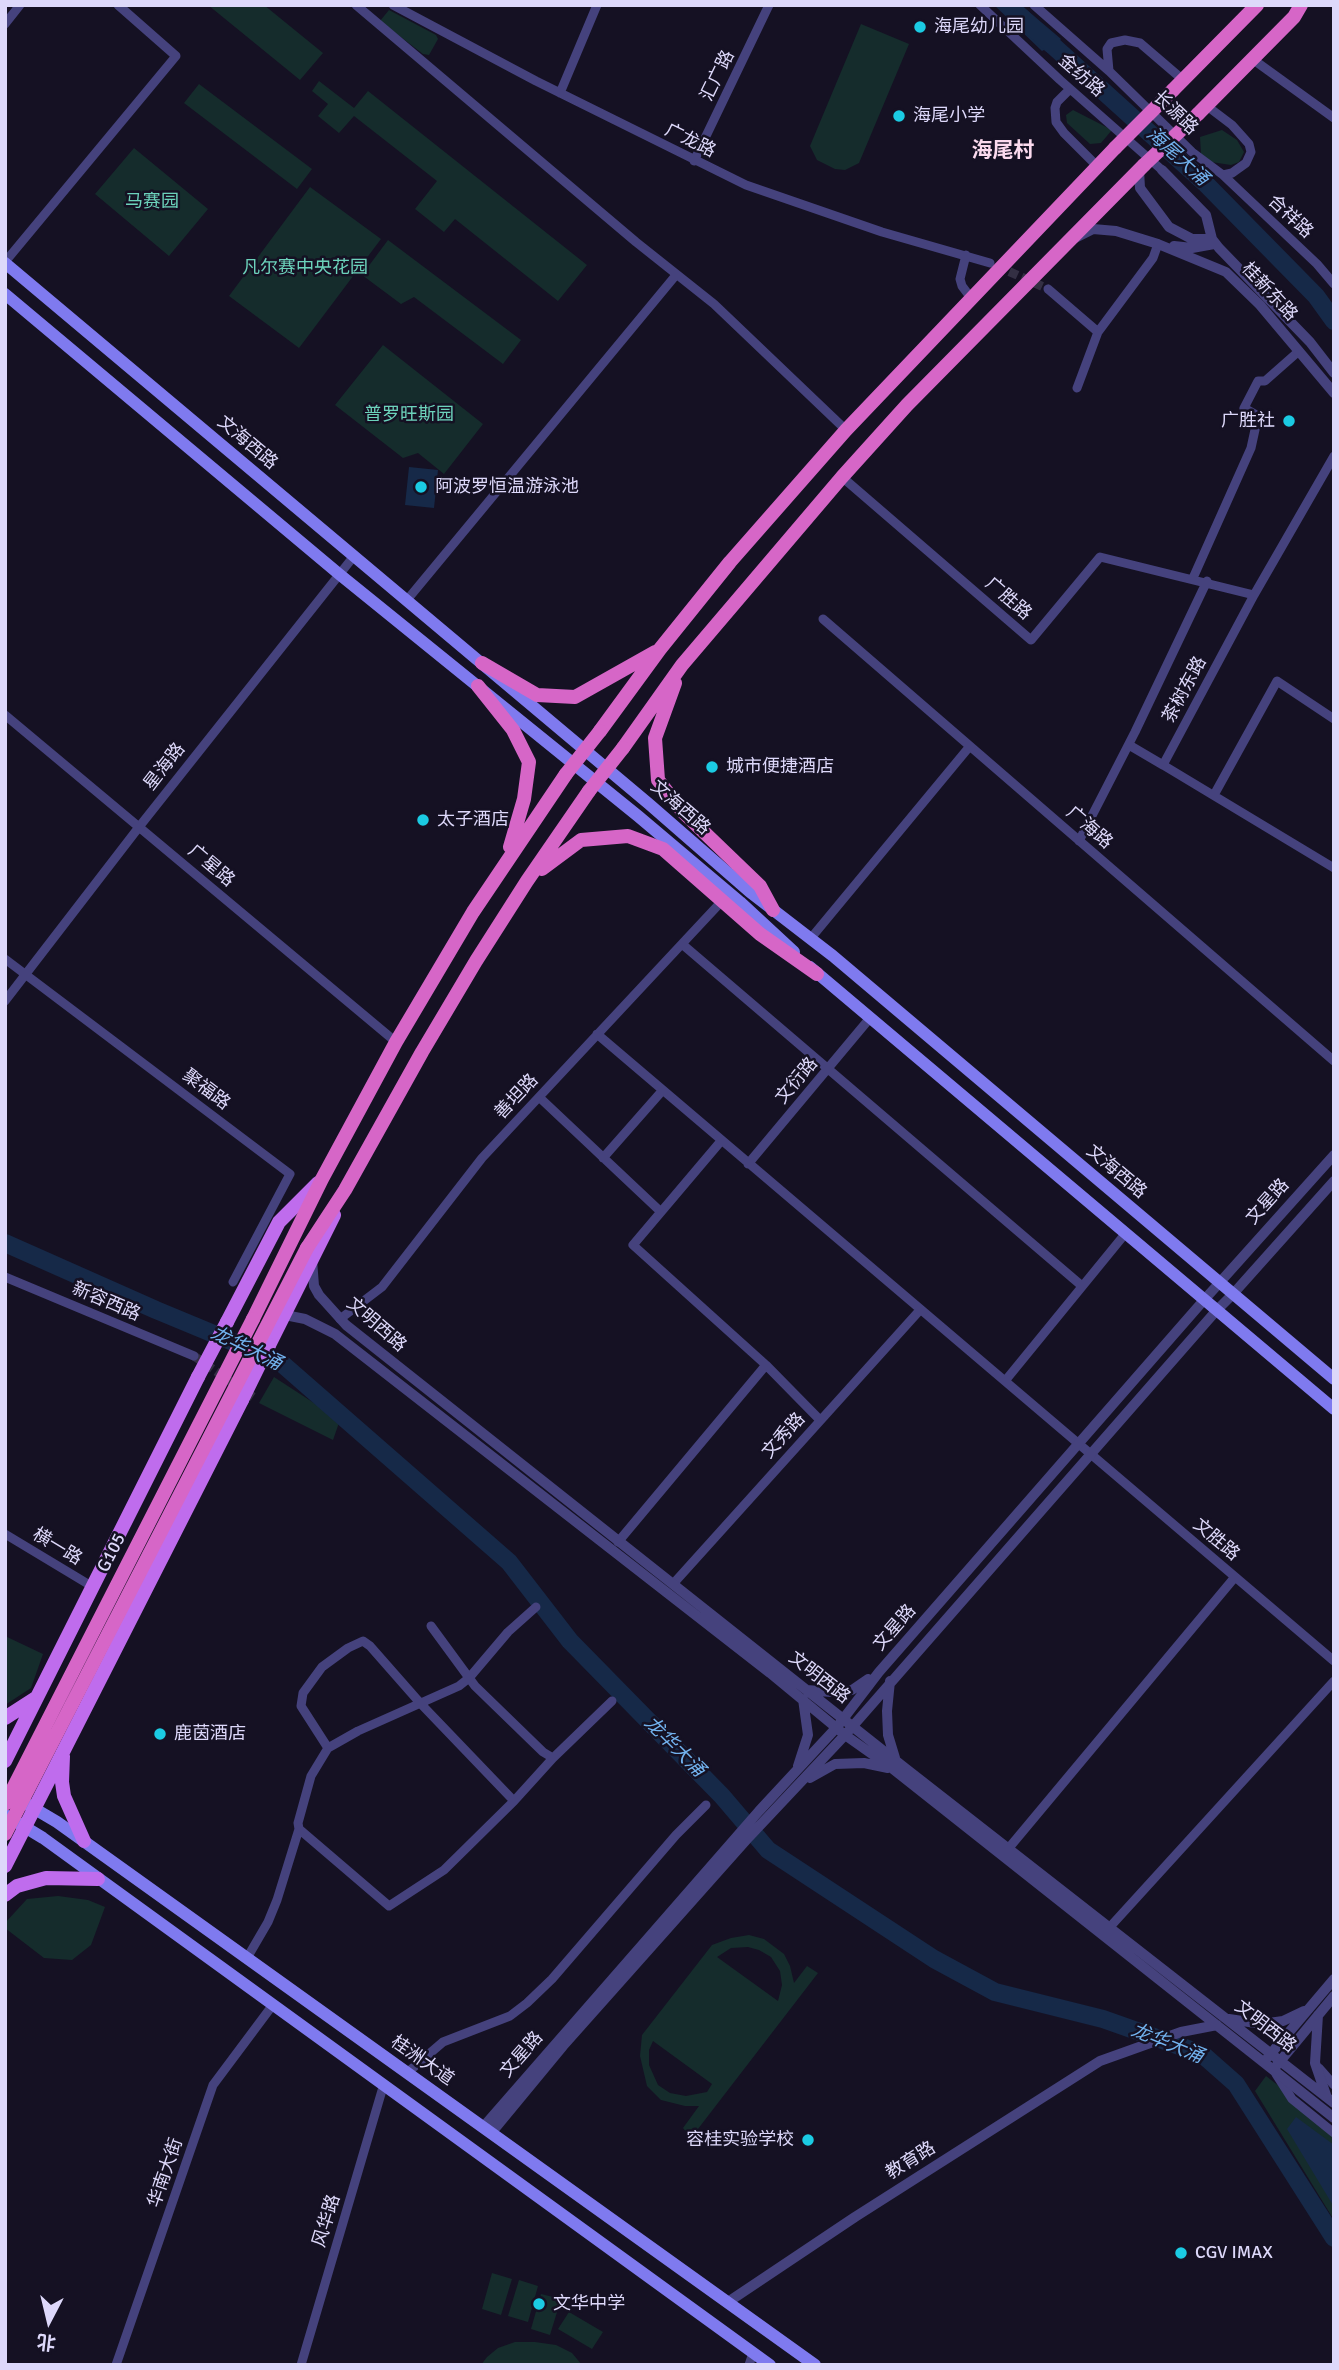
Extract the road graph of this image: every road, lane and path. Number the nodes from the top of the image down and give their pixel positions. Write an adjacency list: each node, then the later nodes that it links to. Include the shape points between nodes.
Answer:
1 (20, 5): 11 (street)
2 (118, 5): 28 (street, via 176,55)
3 (393, 5): 16 (street, 广龙路)
4 (597, 5): 16 (street)
5 (769, 5): 19 (street, 汇广路)
6 (980, 5): 15 (street, 金纺路)
7 (1034, 5): 13 (street, 长源路)
8 (1253, 6): 14 (highway)
9 (363, 7): 30 (street)
10 (1300, 9): 12 (highway, G105)
11 (5, 24)
12 (1251, 58): 17 (highway, G105); 18 (street)
13 (1109, 71): 14 (street, 长源路, via 1107,48 1111,43 1140,43); 23 (street, 长源路, via 1192,152)
14 (1177, 85): 20 (highway, bridge)
15 (1070, 89): 20 (street, via 1057,102 1056,122); 22 (street, 金纺路)
16 (560, 93): 19 (street, 广龙路)
17 (1203, 110): 21 (highway, G105, bridge); 23 (street, via 1232,125 1249,144 1251,152 1245,163)
18 (1334, 118)
19 (694, 161): 27 (street, 广龙路, via 787,201)
20 (1096, 165): 34 (highway)
21 (1141, 167): 24 (highway, G105); 25 (street, via 1140,188 1169,227 1192,239)
22 (1162, 170): 25 (street, 桂新东路, via 1206,215)
23 (1223, 175): 31 (street, 合祥路)
24 (1067, 241): 26 (street, 桂新东路, via 1093,229); 42 (highway, G105)
25 (1214, 242): 26 (street, 桂新东路, via 1192,248); 37 (street, 桂新东路)
26 (1158, 244): 35 (street, via 1153,258); 36 (street, 桂新东路, via 1226,272)
27 (966, 255): 29 (street, 广龙路); 34 (street, via 960,279)
28 (5, 262): 43 (main road, 文海西路)
29 (989, 262)
30 (676, 275): 40 (street, via 714,304); 48 (street)
31 (1334, 284)
32 (1048, 289): 35 (street)
33 (5, 294): 44 (main road, 文海西路)
34 (971, 299): 40 (highway)
35 (1098, 332): 38 (street)
36 (1299, 351): 39 (street, 桂新东路); 45 (street, via 1265,381 1258,381 1244,408 1258,416 1251,448)
37 (1334, 373)
38 (1077, 388)
39 (1334, 393)
40 (846, 430): 50 (highway)
41 (1334, 456): 47 (street, 茶树东路)
42 (842, 477): 45 (street, 广胜路, via 1031,640 1100,557); 52 (highway, G105)
43 (354, 556): 44 (street, 星海路); 48 (main road, 文海西路)
44 (339, 574): 53 (main road, 文海西路); 60 (street, 星海路)
45 (1193, 578): 46 (street, 广胜路)
46 (1207, 581): 47 (street, 广胜路); 56 (street)
47 (1254, 595): 58 (street, 茶树东路)
48 (407, 600): 51 (main road, 文海西路)
49 (823, 619): 57 (street, 广海路)
50 (660, 649): 51 (highway, via 575,697 537,695); 62 (highway, bridge)
51 (482, 663): 66 (main road, 文海西路)
52 (682, 665): 64 (highway, G105, bridge); 66 (highway, via 655,738 658,780 682,811 760,886)
53 (478, 686): 62 (highway, via 513,730 529,762); 71 (main road, 文海西路, via 730,893)
54 (5, 715): 60 (street, 广星路)
55 (1334, 719): 59 (street, via 1277,681)
56 (1129, 745): 58 (street); 61 (street)
57 (970, 746): 61 (street, 广海路); 67 (street)
58 (1163, 765): 59 (street)
59 (1214, 795): 63 (street)
60 (139, 827): 70 (street, 星海路); 75 (street, 广星路)
61 (1079, 841): 76 (street, 广海路)
62 (506, 862): 75 (highway, G105)
63 (1334, 868)
64 (527, 881): 65 (highway, via 581,840 628,836 663,849); 88 (highway, G105, via 422,1052)
65 (722, 901): 68 (street, 善坦路); 71 (highway)
66 (773, 910): 67 (main road, 文海西路)
67 (811, 938): 91 (main road, 文海西路)
68 (682, 944): 74 (street, 善坦路); 77 (street)
69 (5, 959): 70 (street, 聚福路)
70 (27, 974): 72 (street, 星海路); 90 (street, 聚福路, via 290,1174)
71 (817, 974): 73 (main road, 文海西路)
72 (5, 1001)
73 (870, 1018): 77 (street, 文衍路); 87 (main road, 文海西路)
74 (597, 1034): 78 (street, 文胜路); 79 (street, 善坦路)
75 (396, 1042): 84 (highway, G105)
76 (1334, 1062)
77 (828, 1069): 83 (street, 文衍路); 92 (street)
78 (662, 1091): 80 (street, 文胜路); 82 (street)
79 (539, 1097): 82 (street); 98 (street, 善坦路, via 482,1158 382,1287)
80 (721, 1141): 83 (street, 文胜路); 86 (street)
81 (1334, 1155): 91 (street, 文星路)
82 (603, 1157): 86 (street)
83 (748, 1164): 95 (street, 文胜路)
84 (321, 1179): 111 (main road, bridge, via 279,1222); 135 (highway, G105 / G105, bridge)
85 (1334, 1181): 93 (street, 文星路)
86 (661, 1212): 100 (street, via 633,1245)
87 (1125, 1234): 92 (street); 94 (main road, 文海西路)
88 (309, 1253): 97 (main road); 98 (street, 文明西路, via 314,1286); 142 (highway, G105, bridge)
89 (5, 1277): 99 (street, 新容西路)
90 (233, 1282)
91 (1220, 1283): 93 (main road, 文海西路); 94 (street, 文星路)
92 (1083, 1286): 102 (street)
93 (1233, 1294): 96 (street, 文星路); 101 (main road, 文海西路)
94 (1203, 1300): 96 (main road, 文海西路); 105 (street, 文星路)
95 (920, 1310): 102 (street, 文胜路); 104 (street, 文秀路)
96 (1216, 1311): 103 (main road, 文海西路); 106 (street, 文星路)
97 (285, 1315): 119 (street, 文明西路, via 335,1334); 126 (main road, bridge)
98 (340, 1319): 108 (street, 文明西路)
99 (194, 1356)
100 (766, 1365): 104 (street); 108 (street)
101 (1334, 1379)
102 (1005, 1381): 105 (street, 文胜路)
103 (1334, 1409)
104 (820, 1420): 110 (street, 文秀路)
105 (1079, 1444): 106 (street, 文胜路); 115 (street, 文星路)
106 (1091, 1454): 109 (street, 文胜路); 117 (street, 文星路)
107 (5, 1534): 111 (street, 横一路)
108 (618, 1542): 110 (street, 文明西路)
109 (1235, 1577): 114 (street, 文胜路); 144 (street)
110 (673, 1584): 119 (street, 文明西路)
111 (93, 1587): 120 (main road)
112 (536, 1607): 116 (street)
113 (431, 1626): 116 (street)
114 (1334, 1661)
115 (879, 1672): 119 (street, via 852,1690); 124 (street, 文星路)
116 (469, 1678): 122 (street); 128 (street)
117 (890, 1681): 124 (street, 文星路); 130 (street, via 888,1735)
118 (1334, 1681): 148 (street)
119 (805, 1694): 124 (street, 文明西路); 131 (street, via 808,1734)
120 (37, 1697): 123 (main road); 125 (main road)
121 (612, 1702): 128 (street)
122 (421, 1704): 127 (street); 127 (street, via 370,1646 360,1641 322,1667 303,1693 301,1706); 134 (street)
123 (5, 1718)
124 (844, 1726): 130 (street, 文明西路); 131 (street, 文星路); 132 (street, 文星路)
125 (21, 1729): 126 (main road, via 25,1742 36,1752); 129 (main road)
126 (65, 1747): 137 (main road); 143 (main road, via 64,1796)
127 (328, 1748): 141 (street, via 311,1776)
128 (554, 1758): 134 (street)
129 (5, 1761)
130 (895, 1766): 132 (street, via 835,1764); 144 (street, 文明西路); 154 (street, 文明西路)
131 (797, 1768): 139 (street, 文星路)
132 (801, 1783): 139 (street, 文星路)
133 (5, 1791): 137 (main road, 桂洲大道)
134 (514, 1801): 141 (street, via 444,1870 389,1906)
135 (5, 1804)
136 (706, 1805): 158 (street, via 527,2003 510,2016 443,2042)
137 (33, 1808): 140 (main road); 143 (main road, 桂洲大道)
138 (5, 1815): 140 (main road)
139 (755, 1824): 163 (street, 文星路)
140 (24, 1826): 145 (main road); 146 (main road)
141 (299, 1829): 149 (street, via 277,1900)
142 (5, 1834)
143 (84, 1841): 149 (main road, 桂洲大道)
144 (1008, 1849): 148 (street, 文明西路)
145 (5, 1866)
146 (98, 1879): 147 (main road, via 46,1878 17,1886); 152 (main road)
147 (5, 1895)
148 (1109, 1928): 154 (street, 文明西路)
149 (247, 1958): 158 (main road, 桂洲大道)
150 (1334, 1979): 153 (street)
151 (1334, 1996): 153 (street)
152 (272, 2006): 160 (main road); 167 (street, 华南大街, via 213,2085)
153 (1313, 2012): 154 (street, via 1262,2024); 155 (street); 156 (street); 157 (street)
154 (1222, 2022): 155 (street, 文明西路); 165 (street, 教育路, via 1100,2061)
155 (1267, 2058): 157 (street, 文明西路)
156 (1315, 2063): 159 (street); 161 (street)
157 (1277, 2066): 161 (street, 文明西路); 162 (street, 文明西路); 164 (street, via 1292,2099)
158 (408, 2072): 163 (main road, 桂洲大道)
159 (1334, 2085)
160 (383, 2087): 166 (main road); 168 (street, 风华路)
161 (1330, 2100)
162 (1334, 2118)
163 (488, 2129): 165 (main road, 桂洲大道)
164 (1334, 2133)
165 (728, 2302): 170 (main road, 桂洲大道)
166 (751, 2359): 169 (main road)
167 (116, 2365)
168 (301, 2365)
169 (770, 2365)
170 (815, 2365)

